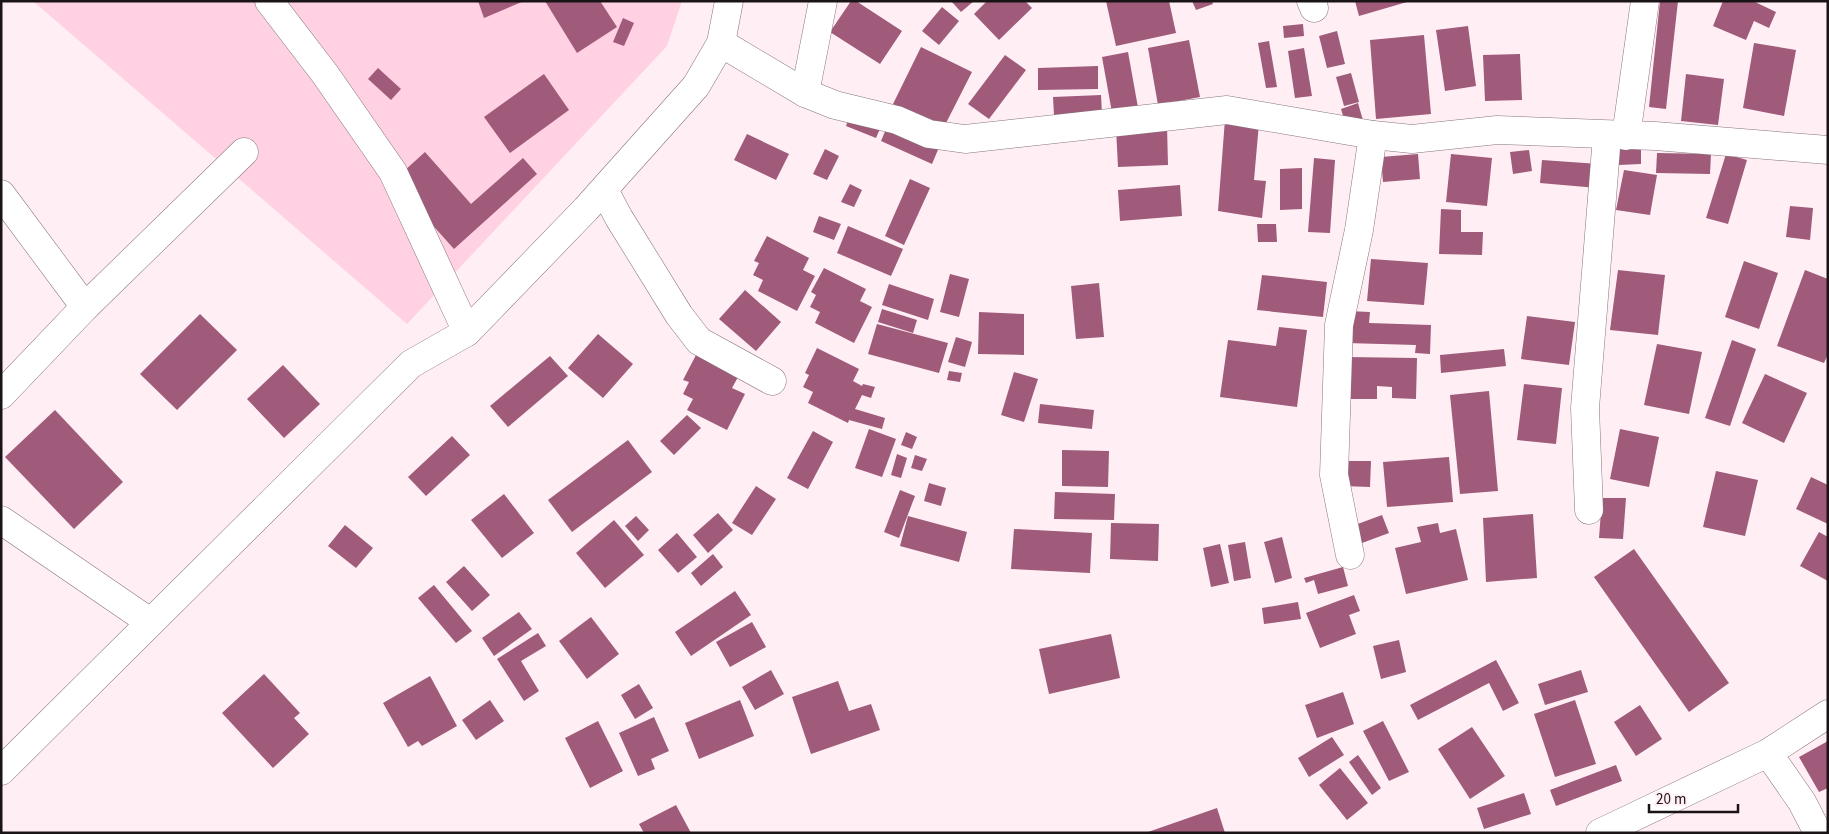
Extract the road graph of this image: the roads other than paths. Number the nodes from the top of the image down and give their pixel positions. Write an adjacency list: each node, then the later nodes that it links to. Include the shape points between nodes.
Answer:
1 (269, 1): 14 (street, via 394,172)
2 (729, 1): 5 (street)
3 (823, 1): 6 (street)
4 (1645, 1): 8 (street)
5 (721, 43): 6 (street); 11 (street, via 696,86)
6 (805, 93): 7 (street, via 835,105 897,120 928,134 965,139 1226,110)
7 (1373, 135): 8 (street, via 1412,139 1498,130); 20 (street, via 1359,230 1338,325 1334,475)
8 (1617, 136): 9 (street, via 1655,136); 18 (street, via 1586,408)
9 (1828, 150)
10 (244, 152): 13 (street)
11 (604, 190): 14 (street); 16 (street, via 680,316 699,341)
12 (1, 194): 13 (street)
13 (85, 307): 17 (street)
14 (467, 332): 15 (street)
15 (411, 364): 21 (street); 25 (street, via 409,388 19,776)
16 (772, 381)
17 (1, 395)
18 (1589, 510)
19 (1, 520): 21 (street)
20 (1350, 555)
21 (150, 622): 24 (street)
22 (1828, 714): 23 (street)
23 (1768, 753): 26 (street); 27 (street, via 1802,802)
24 (1, 771)
25 (1, 781)
26 (1600, 833)
27 (1818, 833)

